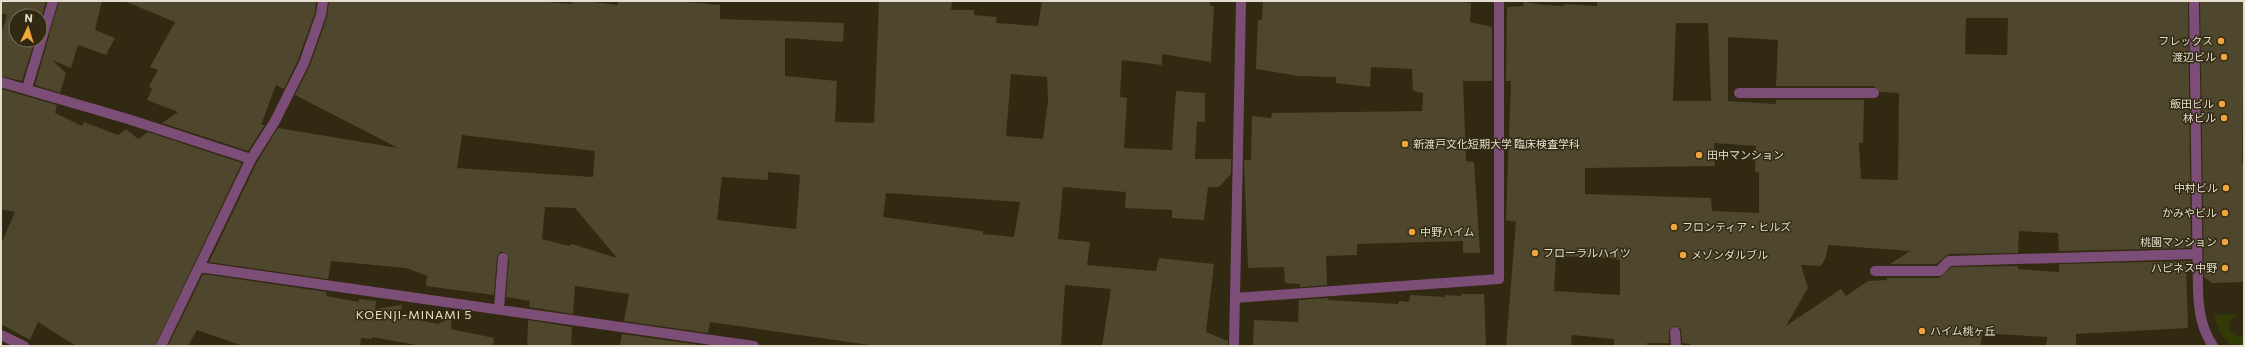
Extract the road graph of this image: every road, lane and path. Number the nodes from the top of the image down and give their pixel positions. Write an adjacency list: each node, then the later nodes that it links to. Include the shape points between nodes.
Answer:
1 (53, 1): 7 (street)
2 (322, 1): 10 (street, via 321,16 304,63 275,121)
3 (1241, 1): 15 (street)
4 (1498, 1): 15 (street, via 1499,279)
5 (2194, 1): 11 (street)
6 (1, 82): 7 (street)
7 (27, 88): 10 (street)
8 (1739, 93): 9 (street)
9 (1874, 93)
10 (251, 159): 13 (street)
11 (2197, 254): 14 (street, via 1950,261 1939,271); 25 (street, via 2201,322)
12 (503, 258): 16 (street)
13 (199, 267): 16 (street); 21 (street)
14 (1874, 272)
15 (1235, 298): 23 (street)
16 (499, 308): 19 (street)
17 (1675, 332): 24 (street)
18 (1, 335): 20 (street)
19 (690, 342): 22 (street, via 718,340)
20 (24, 346)
21 (161, 346)
22 (754, 346)
23 (1234, 346)
24 (1676, 346)
25 (2212, 346)

